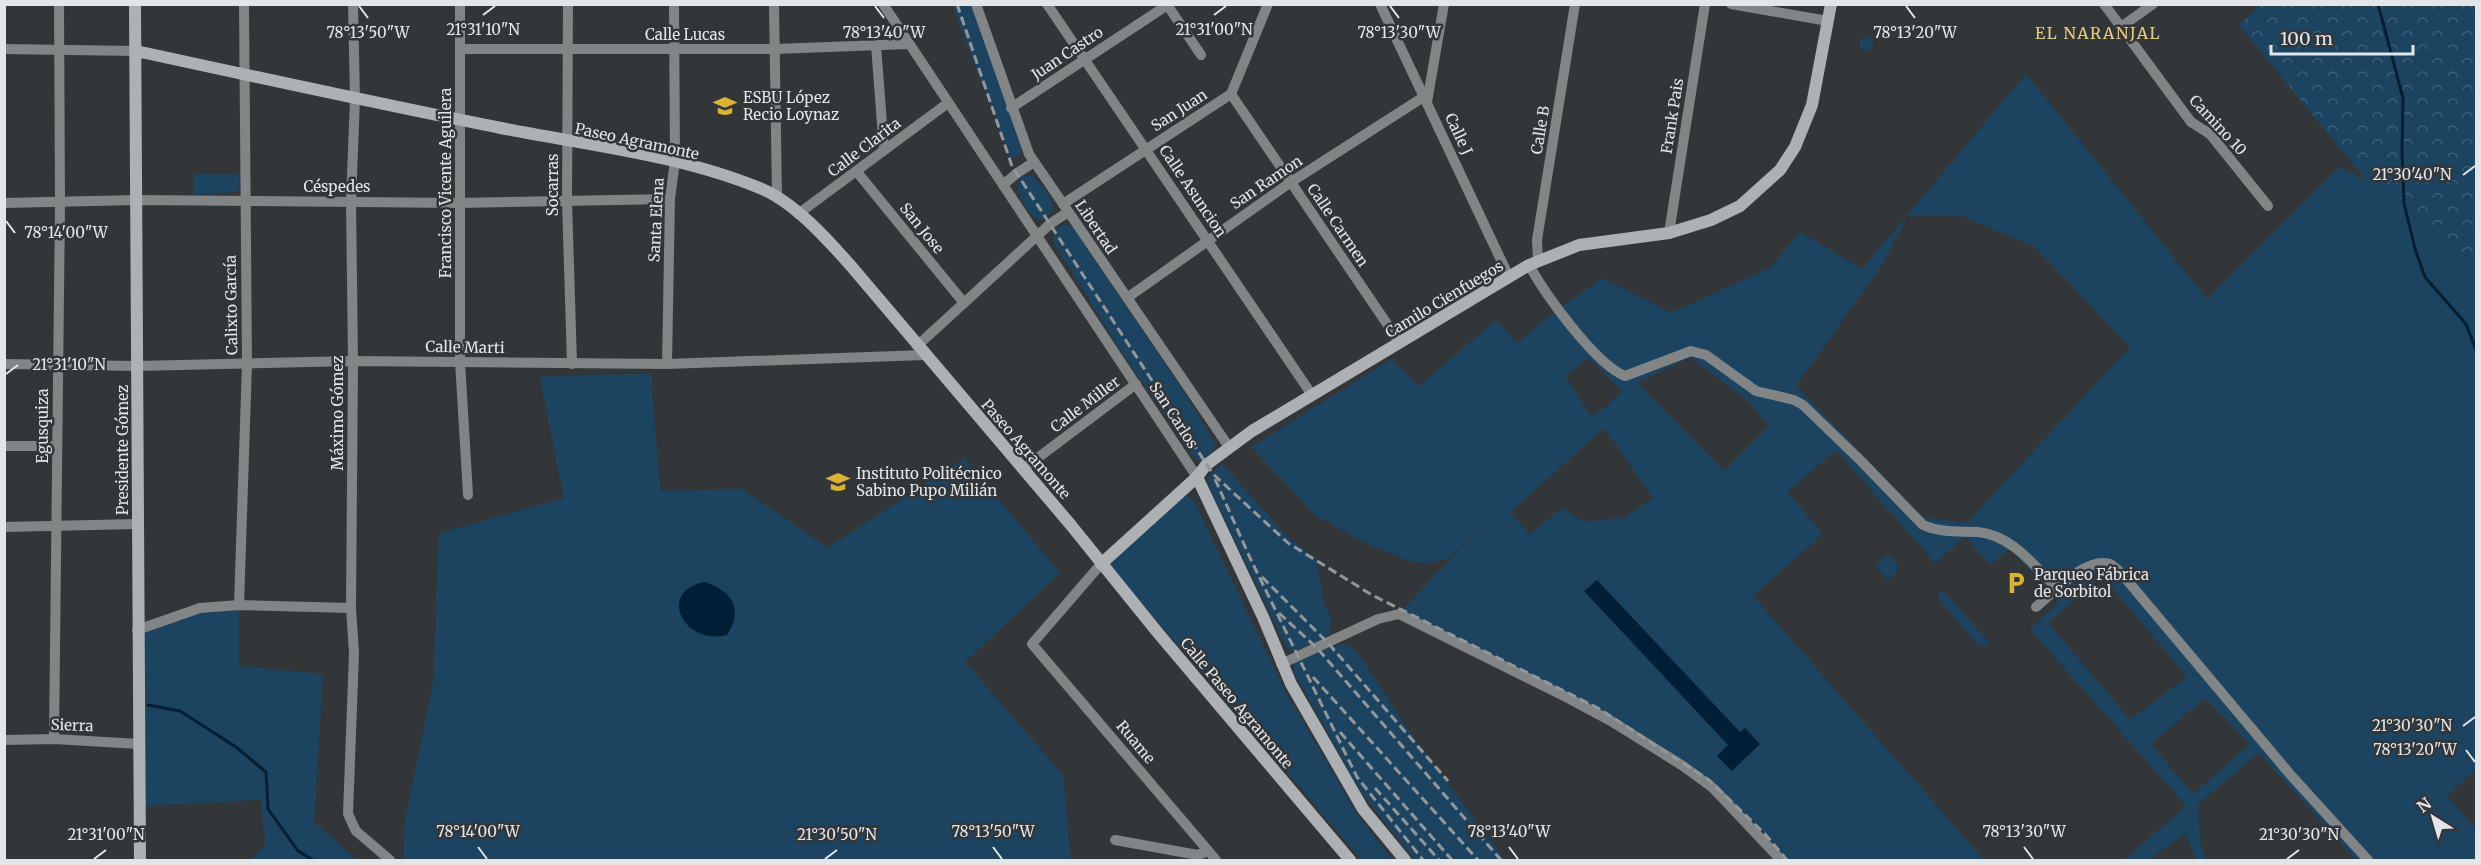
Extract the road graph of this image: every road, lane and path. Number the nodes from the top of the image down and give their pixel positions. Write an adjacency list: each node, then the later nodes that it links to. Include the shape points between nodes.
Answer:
1 (59, 4): 26 (street, Egusquiza)
2 (135, 4): 32 (street, Presidente Gómez)
3 (244, 4): 35 (street, Calixto García)
4 (353, 4): 37 (street, Máximo Gómez)
5 (460, 4): 28 (street, Francisco Vicente Aguilera)
6 (568, 4): 29 (street, Socarras)
7 (674, 4): 30 (street, Santa Elena)
8 (774, 4): 31 (street)
9 (883, 4): 24 (street, San Carlos)
10 (976, 4): 40 (street, Libertad)
11 (1047, 4): 34 (street, Calle Asuncion)
12 (1268, 4): 36 (street, San Juan)
13 (1380, 4): 38 (street, Calle J)
14 (1444, 4): 38 (street)
15 (1575, 4): 65 (street, Calle B)
16 (1705, 4): 62 (street, Frank Pais)
17 (1731, 4): 22 (street)
18 (1831, 4): 22 (street, Camilo Cienfuegos)
19 (2104, 4): 23 (street, Camino 10)
20 (2153, 4): 23 (street)
21 (1168, 5): 33 (street); 34 (street, Juan Castro)
22 (1828, 21): 62 (street, Camilo Cienfuegos, via 1812,105 1795,147 1780,170 1740,206)
23 (2121, 27): 59 (street, Camino 10, via 2191,122 2210,134)
24 (909, 44): 25 (street, Calle Lucas); 39 (street, San Carlos)
25 (876, 45): 31 (street, Calle Lucas); 44 (street)
26 (59, 48): 27 (street, Paseo Agramonte); 32 (street, Paseo Agramonte); 58 (street, Egusquiza)
27 (4, 49)
28 (460, 49): 29 (street, Calle Lucas); 41 (street, Francisco Vicente Aguilera)
29 (568, 49): 30 (street, Calle Lucas); 42 (street, Socarras)
30 (675, 49): 31 (street, Calle Lucas); 45 (street, Santa Elena)
31 (774, 49): 50 (street)
32 (135, 51): 35 (street, Paseo Agramonte); 51 (street, Presidente Gómez)
33 (1201, 55)
34 (1085, 58): 40 (street, Juan Castro); 43 (street, Calle Asuncion)
35 (244, 75): 37 (street, Paseo Agramonte); 53 (street, Calixto García)
36 (1231, 94): 43 (street, San Juan); 48 (street, Calle Carmen)
37 (354, 99): 41 (street, Paseo Agramonte); 54 (street, Máximo Gómez)
38 (1426, 99): 48 (street, San Ramon); 66 (street, Calle J)
39 (948, 103): 44 (street, Calle Clarita); 49 (street, San Carlos)
40 (1011, 108): 46 (street, Libertad)
41 (460, 120): 42 (street, Paseo Agramonte); 56 (street, Francisco Vicente Aguilera)
42 (567, 141): 45 (street, Paseo Agramonte); 55 (street, Socarras)
43 (1146, 149): 60 (street, San Juan); 64 (street, Calle Asuncion)
44 (884, 150): 47 (street, Calle Clarita)
45 (675, 161): 50 (street, Paseo Agramonte); 52 (street, Santa Elena)
46 (1034, 162): 49 (street); 60 (street, Libertad)
47 (857, 172): 61 (street, Calle Clarita); 68 (street, San Jose)
48 (1291, 182): 64 (street, San Ramon); 69 (street, Calle Carmen)
49 (1003, 185): 63 (street, San Carlos)
50 (777, 198): 61 (street, Paseo Agramonte)
51 (137, 200): 53 (street, Céspedes); 58 (street, Céspedes); 78 (street, Presidente Gómez)
52 (670, 200): 55 (street, Céspedes); 77 (street, Santa Elena)
53 (245, 201): 54 (street, Céspedes); 75 (street, Calixto García)
54 (351, 201): 56 (street, Céspedes); 71 (street, Máximo Gómez)
55 (567, 201): 56 (street, Céspedes); 76 (street, Socarras)
56 (458, 202): 72 (street, Francisco Vicente Aguilera)
57 (4, 203): 58 (street, Céspedes)
58 (60, 203): 74 (street, Egusquiza)
59 (2268, 206)
60 (1066, 208): 63 (street, San Juan); 67 (street, Libertad)
61 (798, 214): 70 (street, Paseo Agramonte, via 829,240)
62 (1669, 233): 65 (street, Camilo Cienfuegos, via 1579,245)
63 (1037, 236): 68 (street, San Juan); 79 (street, San Carlos)
64 (1208, 240): 67 (street, San Ramon); 80 (street, Calle Asuncion)
65 (1533, 263): 66 (street, Camilo Cienfuegos); 91 (street, via 1541,287 1617,373 1625,376 1691,351 1706,355 1756,391 1803,405 1923,525 1934,530 1979,532 2001,538)
66 (1509, 277): 69 (street, Camilo Cienfuegos)
67 (1127, 298): 83 (street, Libertad)
68 (963, 303): 70 (street, San Juan)
69 (1400, 343): 80 (street, Camilo Cienfuegos)
70 (921, 350): 77 (street, Calle Marti); 84 (street, Paseo Agramonte)
71 (353, 361): 72 (street, Calle Marti); 75 (street, Calle Marti); 93 (street, Máximo Gómez)
72 (460, 361): 76 (street, Calle Marti); 86 (street, Francisco Vicente Aguilera)
73 (4, 364): 74 (street, Calle Marti)
74 (57, 364): 78 (street, Calle Marti); 82 (street, Egusquiza)
75 (247, 364): 78 (street, Calle Marti); 92 (street, Calixto García)
76 (572, 364): 77 (street, Calle Marti)
77 (668, 364)
78 (137, 366): 87 (street, Presidente Gómez)
79 (1136, 384): 84 (street, Calle Miller); 85 (street, San Carlos)
80 (1312, 395): 83 (street, Camilo Cienfuegos)
81 (4, 446): 82 (street)
82 (57, 446): 89 (street, Egusquiza)
83 (1229, 447): 85 (street, Camilo Cienfuegos)
84 (1023, 469): 90 (street, Paseo Agramonte)
85 (1197, 477): 90 (street, Camilo Cienfuegos); 97 (street, San Carlos)
86 (468, 495)
87 (137, 524): 89 (street); 95 (street, Presidente Gómez)
88 (4, 527): 89 (street)
89 (57, 527): 98 (street, Egusquiza)
90 (1101, 564): 96 (street, Camilo Cienfuegos); 106 (street, Calle Paseo Agramonte)
91 (2058, 589): 94 (street); 109 (street, via 2089,566 2111,564)
92 (239, 604): 93 (street); 95 (street, via 200,608)
93 (351, 608): 104 (street, Máximo Gómez, via 351,822)
94 (2036, 608)
95 (137, 630): 100 (street, Presidente Gómez)
96 (1032, 644): 102 (street, Ruame)
97 (1281, 664): 107 (street, San Carlos, via 1363,809); 108 (street, via 1378,619 1399,614 1611,721 1683,766 1713,788)
98 (54, 739): 99 (street, Sierra); 100 (street, Sierra)
99 (4, 740)
100 (139, 744): 103 (street, Presidente Gómez)
101 (1115, 840): 102 (street, via 1198,855)
102 (1208, 851): 105 (street, Ruame)
103 (140, 861)
104 (390, 861)
105 (1216, 861)
106 (1350, 861)
107 (1405, 861)
108 (1781, 861)
109 (2368, 861)

